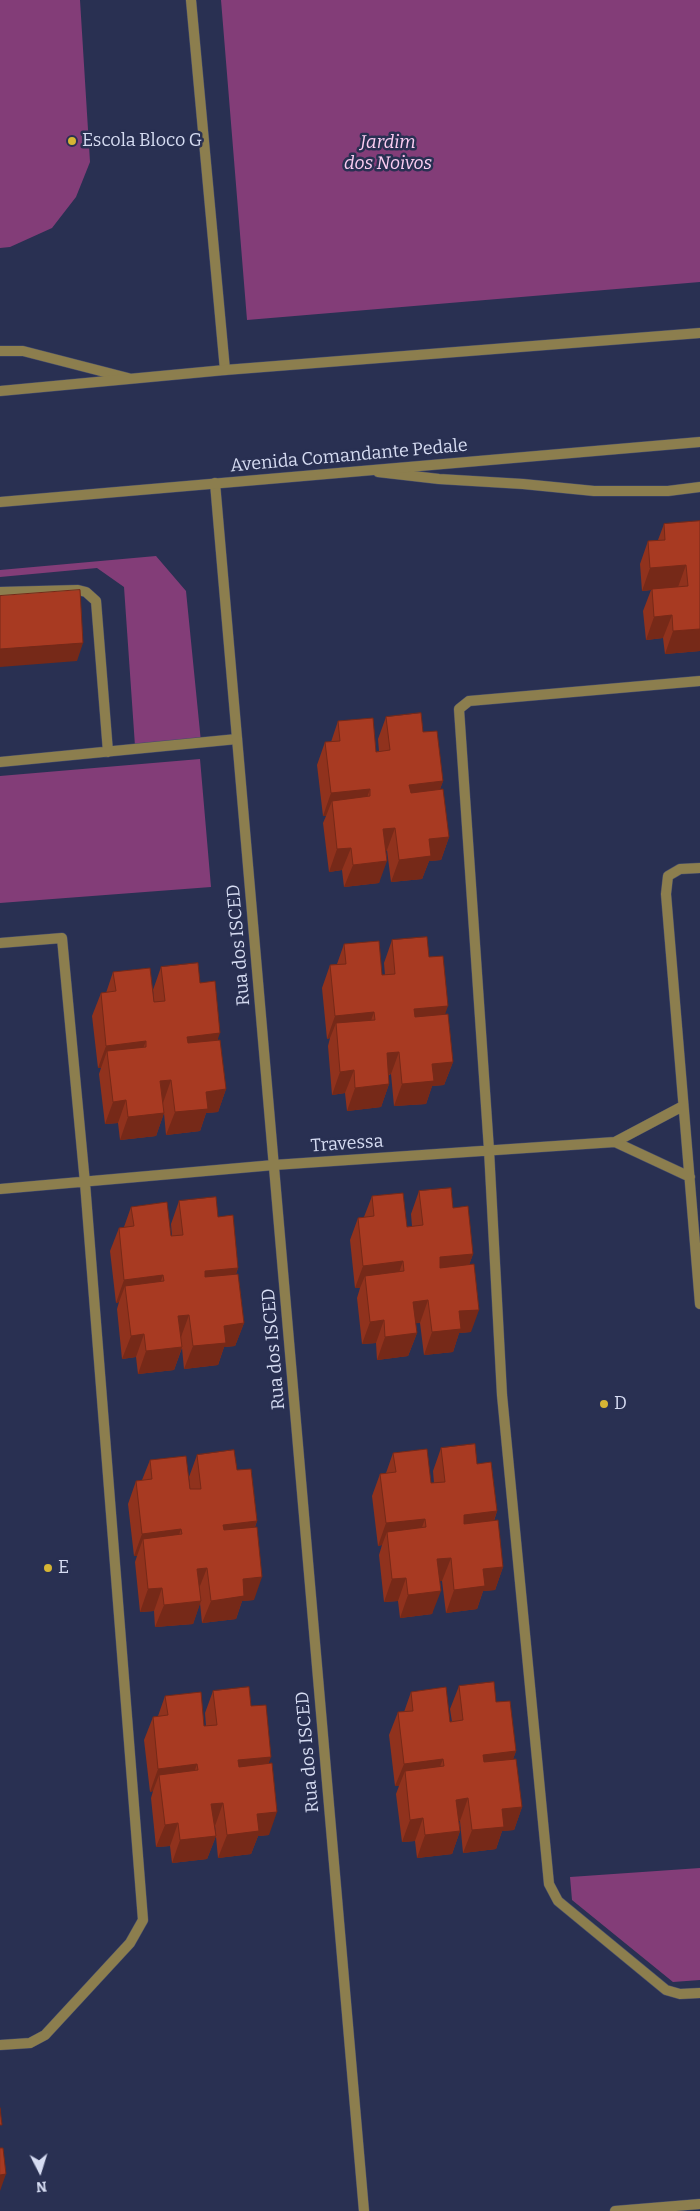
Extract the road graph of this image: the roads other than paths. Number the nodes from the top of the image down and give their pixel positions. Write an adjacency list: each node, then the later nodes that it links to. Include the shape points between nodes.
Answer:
1 (191, 0): 4 (street)
2 (700, 333): 4 (street)
3 (0, 351): 5 (street, via 23,352)
4 (225, 370): 5 (street)
5 (134, 380): 6 (street)
6 (0, 391)
7 (700, 442): 8 (street, Avenida Comandante Pedale)
8 (365, 471): 9 (street, Avenida Comandante Pedale); 10 (street, via 594,491 668,491)
9 (215, 483): 11 (street, Avenida Comandante Pedale); 14 (street, Rua dos ISCED)
10 (700, 487)
11 (0, 502)
12 (0, 592): 15 (street, via 78,590 96,601)
13 (700, 681): 21 (street, via 470,700 458,709)
14 (237, 739): 15 (street); 22 (street, Rua dos ISCED)
15 (108, 752): 16 (street)
16 (0, 762)
17 (700, 868): 19 (street, via 680,869 668,876 666,894)
18 (0, 944): 24 (street, via 62,938)
19 (683, 1106): 20 (street); 23 (street)
20 (616, 1142): 21 (street, Travessa); 23 (street, Travessa)
21 (489, 1150): 22 (street, Travessa); 27 (street, via 502,1395 549,1884 558,1901 666,1990 680,1994)
22 (274, 1165): 24 (street, Travessa); 30 (street, Rua dos ISCED)
23 (690, 1177): 26 (street)
24 (86, 1183): 25 (street, Travessa); 28 (street, via 143,1920 130,1943 45,2035 30,2043)
25 (0, 1190)
26 (700, 1304)
27 (700, 1993)
28 (0, 2045)
29 (700, 2204): 31 (street)
30 (364, 2211)
31 (615, 2211)

